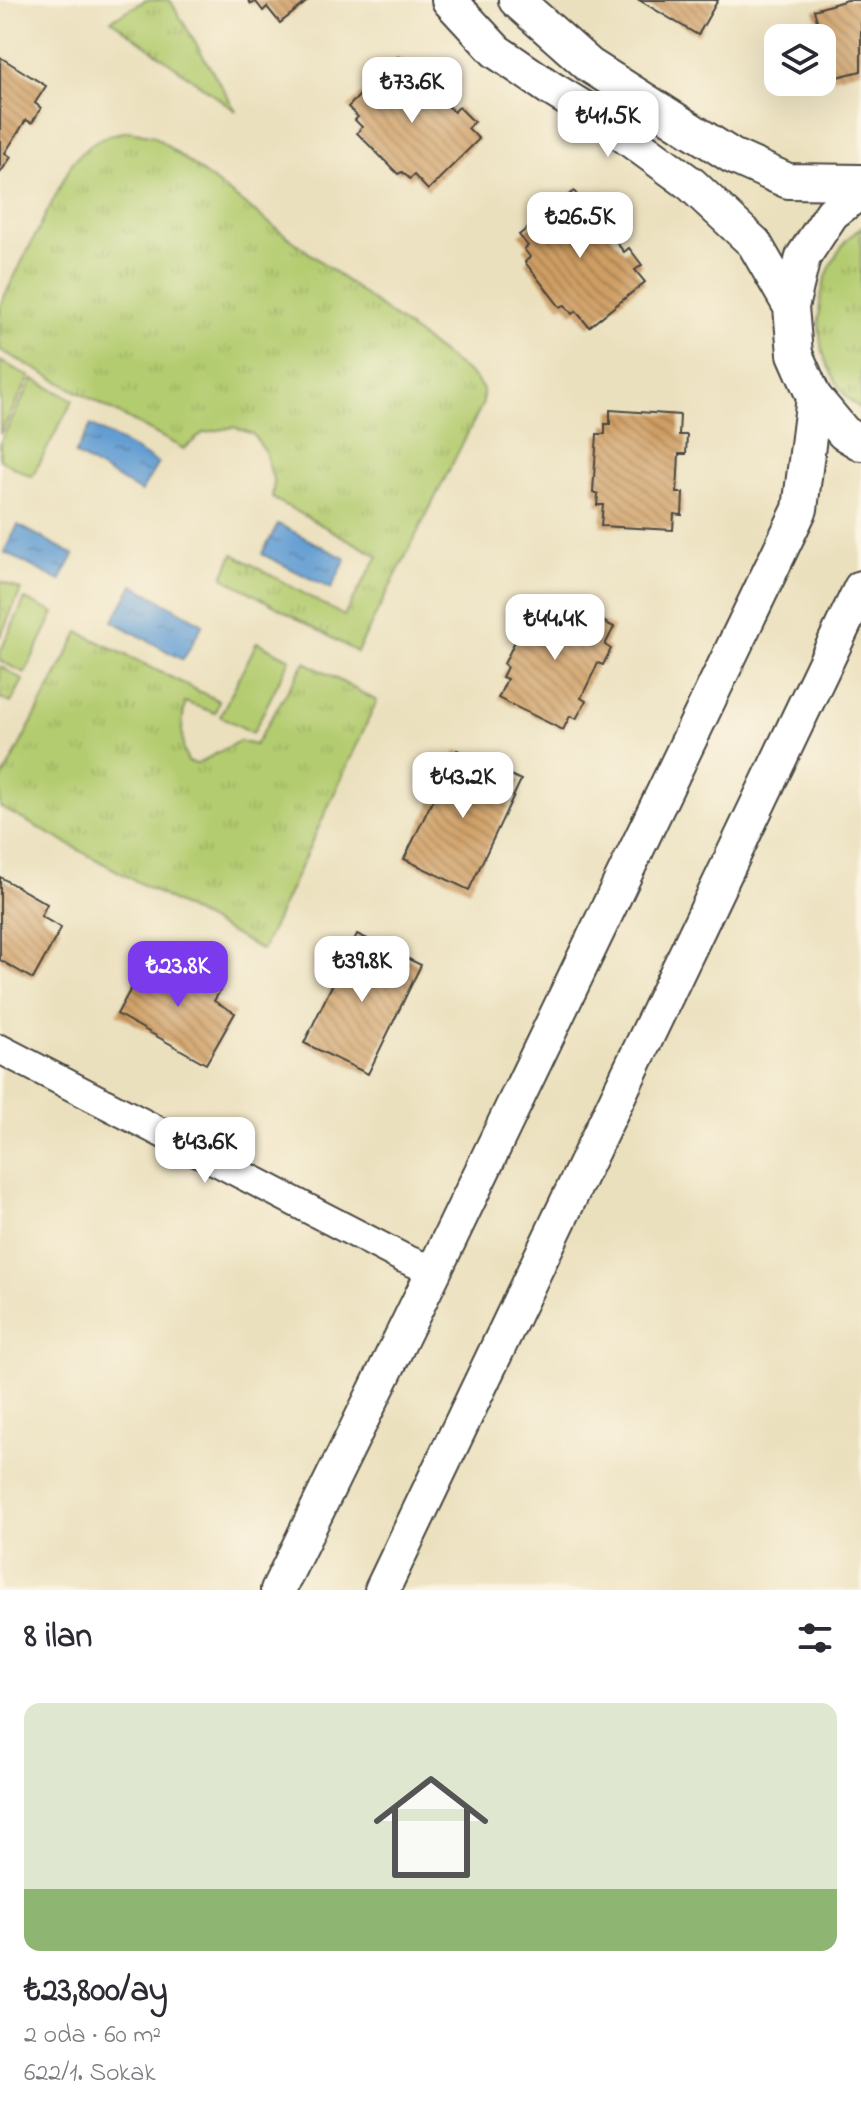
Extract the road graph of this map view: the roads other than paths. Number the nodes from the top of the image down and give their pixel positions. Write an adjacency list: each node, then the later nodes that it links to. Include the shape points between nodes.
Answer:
1 (449, 0): 5 (main road, via 496,51 691,184 754,243)
2 (516, 0): 3 (main road, via 589,65 732,156 788,181)
3 (861, 182)
4 (861, 191): 5 (main road, via 832,213 803,257)
5 (791, 307): 6 (main road, via 795,354)
6 (814, 397): 7 (main road, via 844,433); 10 (main road, via 800,509)
7 (861, 443)
8 (861, 588): 12 (main road)
9 (0, 1049): 10 (street)
10 (434, 1271): 11 (main road)
11 (278, 1590)
12 (382, 1590)

